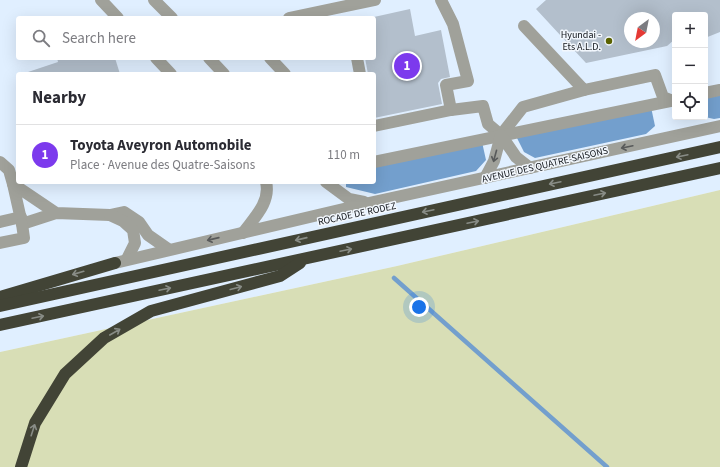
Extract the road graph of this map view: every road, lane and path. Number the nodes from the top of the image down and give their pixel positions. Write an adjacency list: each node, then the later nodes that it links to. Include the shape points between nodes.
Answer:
1 (101, 0): 6 (street)
2 (154, 0): 7 (street)
3 (375, 0): 5 (street)
4 (440, 0): 23 (street, via 453,24 468,81 446,85)
5 (348, 12): 8 (street)
6 (116, 16)
7 (170, 16)
8 (309, 16)
9 (524, 26): 18 (street)
10 (158, 60): 14 (street)
11 (211, 60): 15 (street)
12 (272, 60): 16 (street)
13 (357, 60): 17 (street)
14 (169, 72)
15 (222, 72)
16 (283, 72)
17 (360, 72)
18 (584, 90): 21 (street, via 655,75 663,97); 26 (street, via 523,107)
19 (720, 90): 20 (street)
20 (708, 92)
21 (672, 99)
22 (672, 100): 26 (street)
23 (452, 110): 24 (street); 26 (street, via 483,106 488,124)
24 (376, 126)
25 (720, 126): 30 (street, AVENUE DES QUATRE-SAISONS, one-way to 30)
26 (501, 135): 29 (street); 30 (street, via 516,157); 32 (street, one-way to 32, via 494,162)
27 (720, 147): 48 (highway, ROCADE DE RODEZ, one-way to 48)
28 (0, 162): 33 (street, via 9,170)
29 (376, 162)
30 (530, 168): 32 (street, AVENUE DES QUATRE-SAISONS)
31 (720, 168): 44 (highway, one-way to 31)
32 (485, 178): 36 (street, AVENUE DES QUATRE-SAISONS)
33 (13, 184): 37 (street); 39 (street)
34 (266, 184): 41 (street, via 262,209)
35 (329, 184): 36 (street, AVENUE DES QUATRE-SAISONS, via 349,199)
36 (369, 204): 41 (street, AVENUE DES QUATRE-SAISONS)
37 (56, 213): 38 (street); 39 (street)
38 (110, 215): 43 (street, via 124,212 132,216 148,235); 45 (street, via 123,221 133,230 135,243)
39 (21, 220): 40 (street); 42 (street, via 24,238)
40 (0, 222)
41 (243, 232): 43 (street, AVENUE DES QUATRE-SAISONS, one-way to 43)
42 (0, 243)
43 (168, 249): 45 (street, AVENUE DES QUATRE-SAISONS)
44 (308, 258): 49 (highway, one-way to 44); 50 (highway, one-way to 44, via 35,423 65,374 104,338 150,311 280,276)
45 (127, 259): 46 (street, AVENUE DES QUATRE-SAISONS)
46 (115, 263): 47 (highway, one-way to 47)
47 (0, 297)
48 (0, 306)
49 (0, 325)
50 (21, 467)

